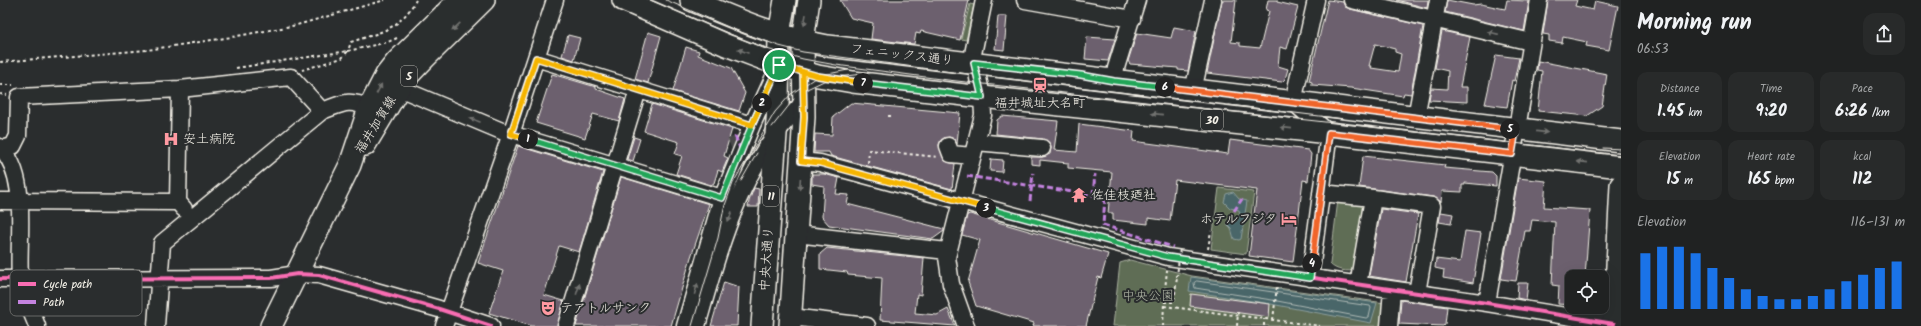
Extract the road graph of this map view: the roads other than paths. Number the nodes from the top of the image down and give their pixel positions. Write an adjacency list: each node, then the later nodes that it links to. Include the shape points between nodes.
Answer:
1 (459, 0): 35 (main road, 福井加賀線 / 5, one-way to 1, via 386,75 397,61)
2 (484, 0): 28 (main road, 福井加賀線 / 5, one-way to 28, via 426,57)
3 (555, 0): 22 (street)
4 (623, 0): 24 (main road, one-way to 4)
5 (691, 0): 19 (main road, フェニックス通り)
6 (784, 0): 19 (main road, 中央大通り)
7 (809, 0): 20 (main road, one-way to 20)
8 (984, 0): 23 (street, via 973,51)
9 (1025, 0): 16 (street)
10 (1137, 0): 17 (street)
11 (1213, 0): 31 (street)
12 (1316, 0): 33 (street)
13 (1352, 0): 18 (street)
14 (1438, 0): 18 (street)
15 (1539, 0): 21 (street)
16 (1070, 4): 17 (street)
17 (1132, 19): 26 (street)
18 (1433, 19): 21 (street, one-way to 18); 37 (street)
19 (779, 34): 20 (main road, フェニックス通り); 24 (main road, 中央大通り)
20 (803, 41): 23 (main road, フェニックス通り / 30); 25 (main road)
21 (1531, 42): 39 (street)
22 (536, 58): 30 (street); 41 (street)
23 (974, 63): 26 (main road, フェニックス通り / 30); 32 (street)
24 (779, 65): 25 (main road); 38 (street); 42 (main road, 中央大通り / 11)
25 (803, 72): 27 (main road, 30); 34 (main road, 11)
26 (1114, 81): 31 (main road, フェニックス通り / 30)
27 (853, 82): 32 (main road, 30); 34 (main road, via 825,87)
28 (399, 88): 41 (street, one-way to 28); 50 (main road, 福井加賀線 / 5, via 374,132)
29 (180, 89): 36 (street, via 291,77); 44 (street, via 18,97 18,136 13,146); 61 (street)
30 (638, 90): 38 (street); 51 (street)
31 (1193, 91): 33 (main road, フェニックス通り / 30)
32 (982, 97): 40 (main road, 30, one-way to 32); 46 (street, via 983,115)
33 (1293, 102): 37 (main road, フェニックス通り / 30); 40 (street)
34 (803, 103): 42 (street); 49 (main road, 11)
35 (369, 108): 36 (street, via 356,102); 50 (main road, 福井加賀線 / 5)
36 (322, 111): 63 (street)
37 (1416, 117): 39 (main road, フェニックス通り / 30)
38 (752, 125): 57 (street)
39 (1516, 130): 43 (main road, フェニックス通り / 30, one-way to 43); 48 (street)
40 (1329, 133): 48 (main road, 30); 55 (street)
41 (511, 134): 51 (street); 77 (street)
42 (775, 134): 54 (street); 56 (main road, 中央大通り / 11)
43 (1621, 141)
44 (1, 148): 60 (street, via 12,166 18,183)
45 (1042, 148): 46 (street)
46 (974, 149): 47 (street, via 953,155); 62 (street)
47 (945, 152)
48 (1512, 154): 52 (main road, 30, one-way to 48); 74 (street)
49 (801, 161): 62 (street, via 820,163); 64 (main road, 11, one-way to 64)
50 (350, 165): 67 (main road, 福井加賀線 / 5)
51 (615, 165): 57 (street); 83 (street, one-way to 51)
52 (1621, 167)
53 (1621, 185): 78 (main road)
54 (742, 191): 56 (street, via 751,182 761,180 769,184); 85 (street, one-way to 85, via 728,224)
55 (1321, 193): 58 (street); 70 (street)
56 (771, 196): 86 (main road, 中央大通り / 11)
57 (722, 198): 84 (street, one-way to 57)
58 (1372, 198): 71 (street); 73 (street, via 1432,206)
59 (0, 201): 60 (street)
60 (19, 201): 61 (street); 66 (street)
61 (178, 202): 63 (street)
62 (961, 202): 65 (street); 70 (street, via 1168,257)
63 (191, 218): 69 (street, via 162,243)
64 (796, 234): 65 (street); 76 (main road, 11)
65 (947, 251): 88 (street, via 950,284)
66 (20, 270)
67 (298, 274): 69 (street, via 271,278); 77 (street, via 319,275); 81 (main road, 福井加賀線 / 5)
68 (142, 278): 69 (street)
69 (159, 278): 80 (street)
70 (1310, 278): 71 (street)
71 (1358, 284): 72 (street)
72 (1392, 290): 73 (street); 89 (street)
73 (1417, 293): 74 (street)
74 (1486, 303): 78 (street)
75 (33, 316): 79 (street)
76 (789, 318): 87 (street)
77 (446, 319): 82 (street)
78 (1614, 325)
79 (37, 326)
80 (156, 326)
81 (271, 326)
82 (491, 326)
83 (566, 326)
84 (685, 326)
85 (697, 326)
86 (762, 326)
87 (867, 326)
88 (966, 326)
89 (1389, 326)

